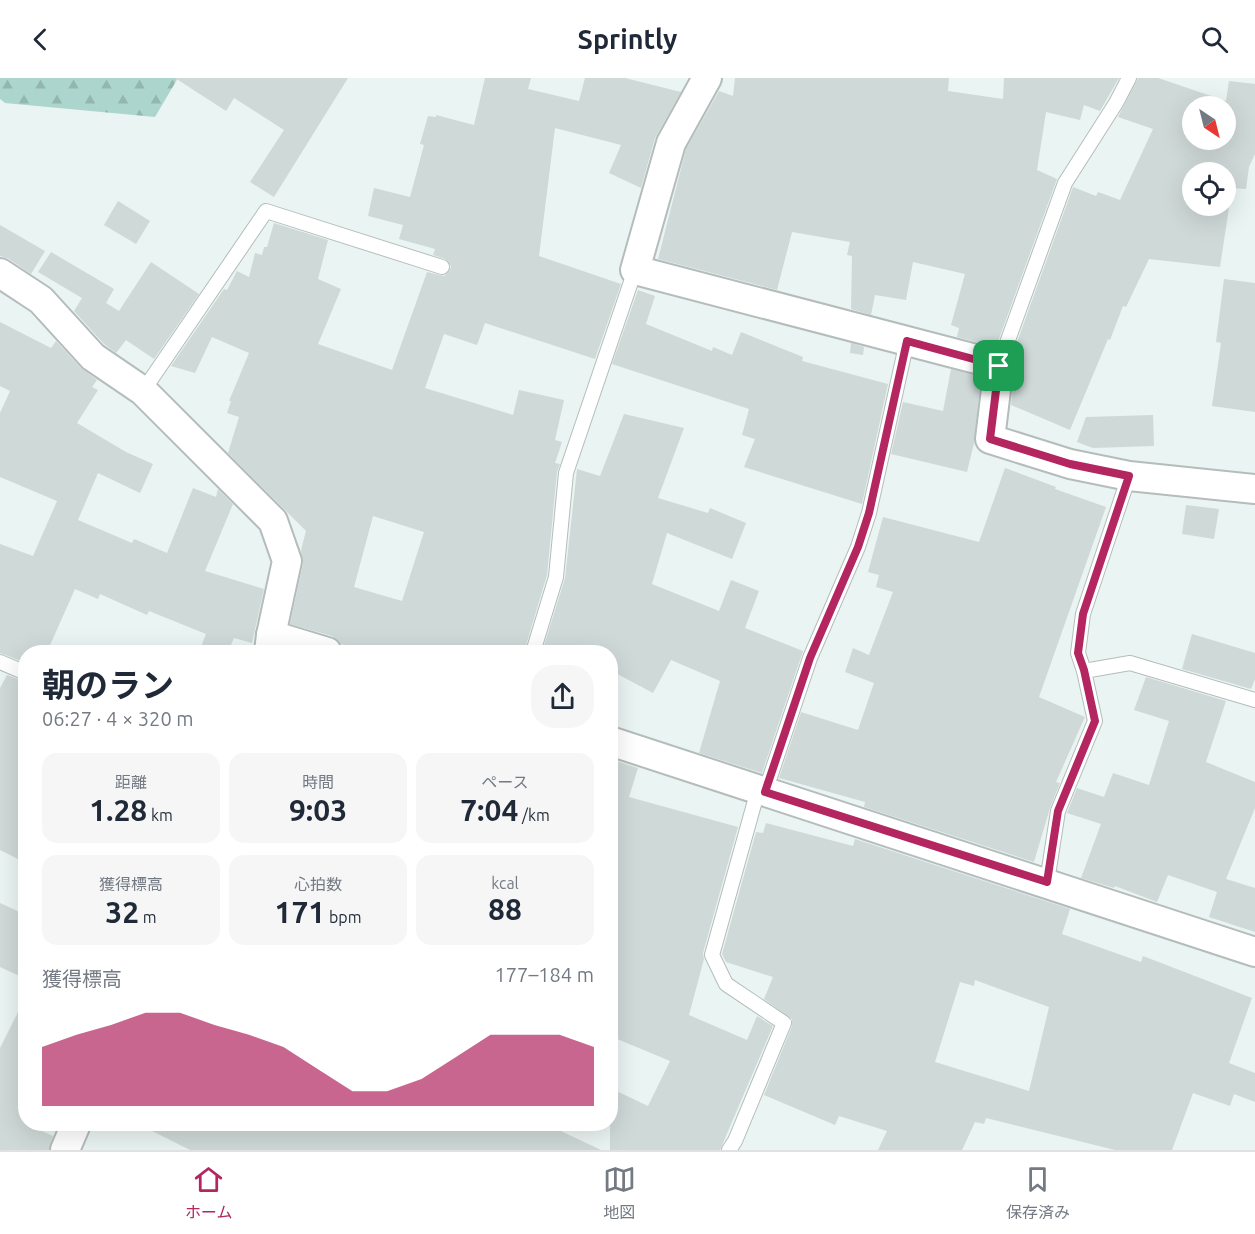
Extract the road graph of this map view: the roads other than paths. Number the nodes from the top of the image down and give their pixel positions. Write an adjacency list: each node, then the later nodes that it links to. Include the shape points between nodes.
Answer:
1 (707, 78): 4 (street, via 671,143)
2 (1129, 78): 7 (lane, via 1065,183)
3 (442, 267): 8 (lane, via 266,211)
4 (635, 270): 6 (street); 12 (lane, via 566,473 556,577)
5 (0, 273): 8 (street, via 41,300 93,357)
6 (907, 341): 7 (street); 18 (lane, via 869,513)
7 (999, 366): 9 (street, via 990,439 1070,464)
8 (143, 391): 11 (street, via 273,521 287,561)
9 (1129, 476): 10 (street); 15 (lane, via 1083,614 1078,653)
10 (1254, 487)
11 (270, 644)
12 (535, 645)
13 (0, 662): 14 (lane)
14 (18, 670)
15 (1084, 670): 16 (lane, via 1130,663); 19 (lane, via 1095,721 1058,811)
16 (1255, 700)
17 (618, 744): 18 (street)
18 (762, 791): 19 (street); 21 (lane, via 712,955 726,984 784,1023)
19 (1047, 882): 20 (street)
20 (1255, 952)
21 (729, 1150)

